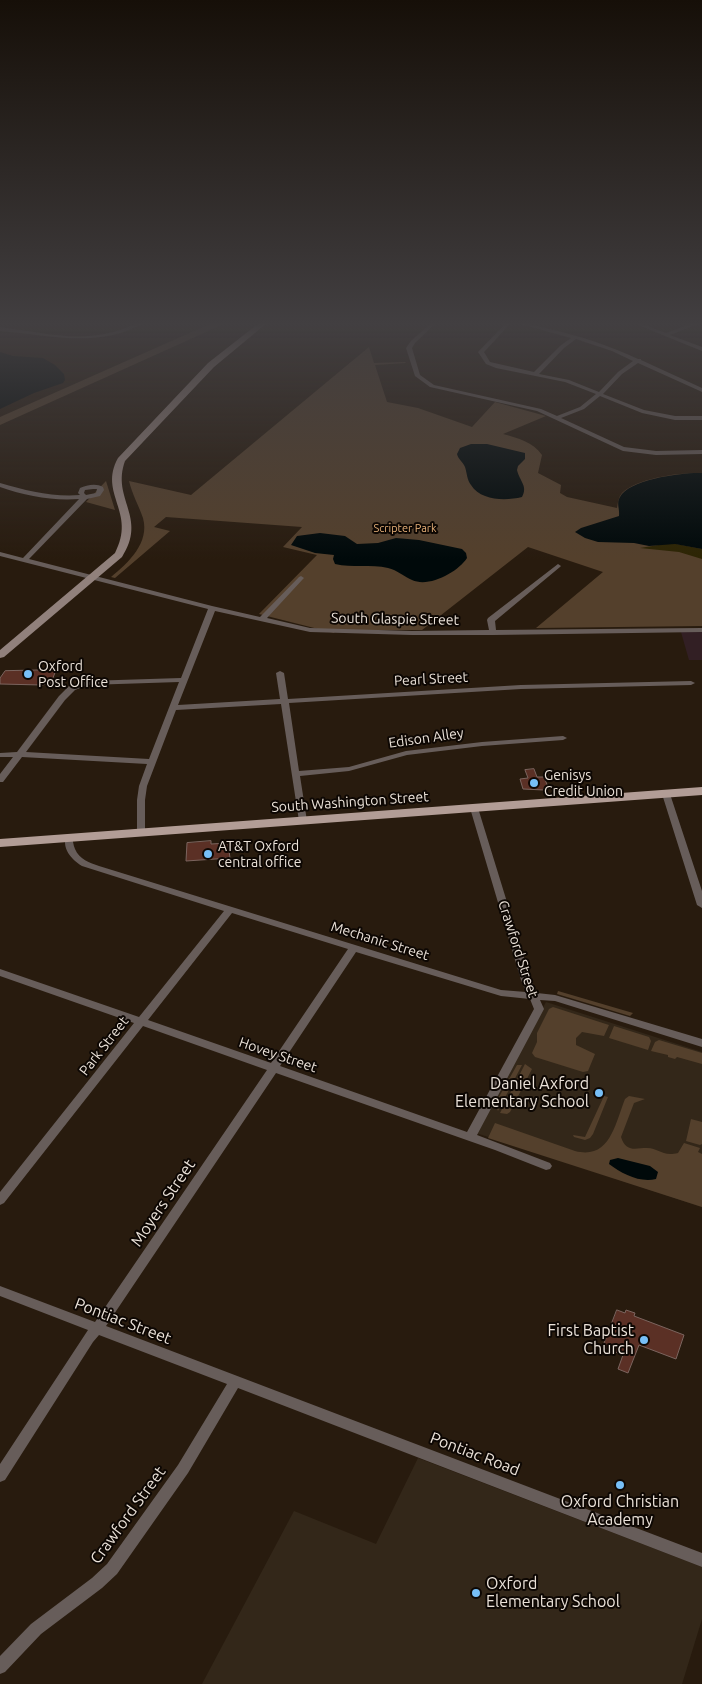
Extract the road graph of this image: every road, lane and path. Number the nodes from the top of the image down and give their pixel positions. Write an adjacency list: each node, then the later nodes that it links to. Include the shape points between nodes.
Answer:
1 (176, 402): 12 (main road, via 121,460 115,480 128,523 128,539 117,557)
2 (505, 402): 5 (street)
3 (591, 402): 5 (street)
4 (622, 402): 6 (street, via 654,414)
5 (558, 417): 7 (street, via 623,449 656,453)
6 (702, 418)
7 (702, 452)
8 (0, 485): 10 (street, via 32,494 85,497)
9 (0, 554): 10 (street, South Glaspie Street)
10 (26, 560): 12 (street, South Glaspie Street)
11 (558, 566): 17 (street, via 491,620)
12 (93, 578): 14 (street, South Glaspie Street); 18 (main road)
13 (301, 578): 15 (street)
14 (212, 608): 15 (street, South Glaspie Street); 20 (street)
15 (261, 620): 17 (street, South Glaspie Street, via 310,630)
16 (702, 630): 17 (street, South Glaspie Street)
17 (493, 633)
18 (0, 655)
19 (280, 672): 22 (street)
20 (184, 680): 23 (street); 25 (street, via 96,682 75,686 64,695)
21 (691, 683): 22 (street, Pearl Street, via 521,686)
22 (284, 700): 23 (street, Pearl Street); 28 (street)
23 (173, 708): 27 (street)
24 (563, 738): 28 (street, Edison Alley, via 406,753 349,769)
25 (18, 754): 26 (street); 27 (street); 29 (street)
26 (0, 755)
27 (152, 762): 34 (street, via 142,794)
28 (296, 774): 33 (street)
29 (0, 780)
30 (702, 791): 31 (main road, South Washington Street)
31 (666, 794): 32 (main road, South Washington Street); 37 (street)
32 (474, 808): 33 (main road, South Washington Street); 41 (street, Crawford Street)
33 (302, 821): 34 (main road, South Washington Street)
34 (141, 833): 35 (main road, South Washington Street)
35 (69, 838): 36 (main road, South Washington Street); 38 (street, Mechanic Street, via 71,853 85,864)
36 (0, 843)
37 (702, 905)
38 (230, 910): 39 (street, Mechanic Street); 42 (street, Park Street)
39 (354, 948): 41 (street, Mechanic Street, via 501,993); 44 (street, Moyers Street)
40 (0, 972): 42 (street, Hovey Street)
41 (533, 996): 43 (street, Mechanic Street, via 562,1000); 45 (street, Crawford Street, via 539,1009)
42 (142, 1021): 44 (street, Hovey Street); 47 (street, Park Street)
43 (702, 1042)
44 (273, 1068): 45 (street, Hovey Street); 49 (street, Moyers Street)
45 (470, 1137): 46 (street, Hovey Street)
46 (546, 1166)
47 (0, 1200)
48 (0, 1291): 49 (street, Pontiac Street)
49 (97, 1328): 50 (street, Pontiac Street); 51 (street, Moyers Street)
50 (235, 1381): 52 (street, Pontiac Road); 53 (street, Crawford Street, via 183,1469 112,1569 40,1625)
51 (0, 1476)
52 (702, 1560)
53 (0, 1666)

